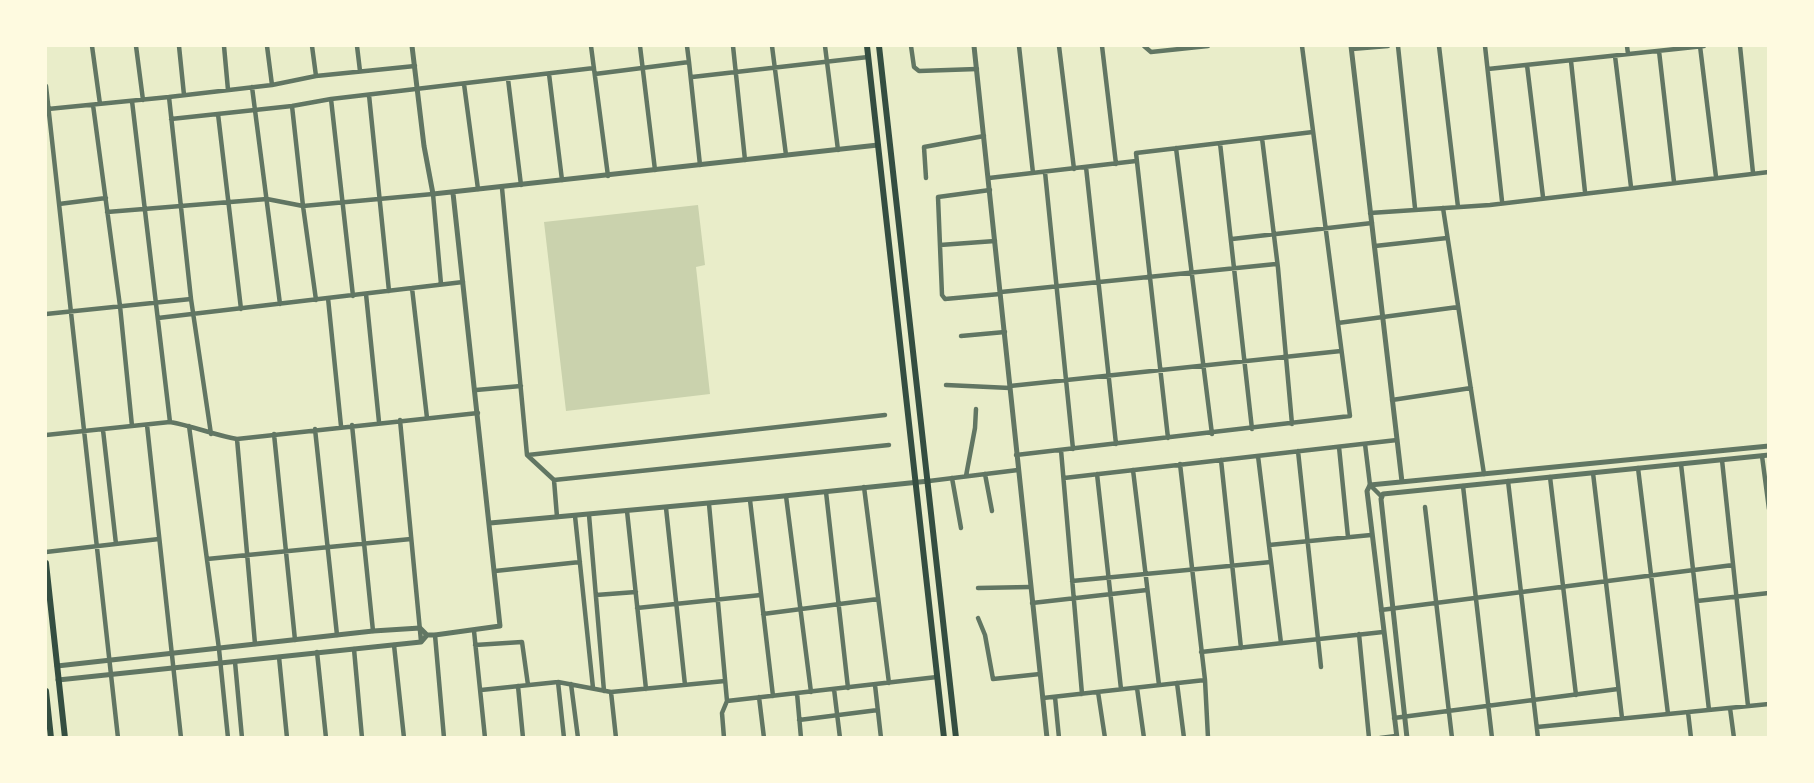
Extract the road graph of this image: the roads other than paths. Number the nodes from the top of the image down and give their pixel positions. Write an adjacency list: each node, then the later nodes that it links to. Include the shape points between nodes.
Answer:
1 (92, 46): 69 (street)
2 (136, 46): 67 (street)
3 (179, 46): 63 (street)
4 (224, 46): 61 (street)
5 (267, 46): 58 (street)
6 (312, 46): 54 (street)
7 (357, 46): 50 (street)
8 (412, 46): 45 (street)
9 (592, 46): 51 (street)
10 (640, 46): 46 (street)
11 (687, 46): 42 (street)
12 (733, 46): 52 (street)
13 (772, 46): 47 (street)
14 (825, 46): 43 (street)
15 (867, 46): 40 (main road)
16 (879, 46): 227 (main road)
17 (911, 46): 48 (street, via 919,71)
18 (974, 46): 48 (street)
19 (1019, 46): 93 (street)
20 (1059, 46): 89 (street)
21 (1102, 46): 86 (street)
22 (1144, 46): 37 (street)
23 (1150, 46): 37 (street)
24 (1198, 46): 25 (street); 37 (street)
25 (1208, 46)
26 (1302, 46): 76 (street)
27 (1388, 46): 34 (street)
28 (1398, 46): 120 (street)
29 (1439, 46): 119 (street)
30 (1485, 46): 49 (street)
31 (1628, 46): 38 (street)
32 (1702, 46): 35 (street); 96 (street)
33 (1741, 46): 94 (street)
34 (1351, 47): 124 (street)
35 (1676, 47): 36 (street)
36 (1659, 51): 38 (street); 100 (street)
37 (1151, 52)
38 (1628, 54): 39 (street)
39 (1615, 55): 41 (street); 102 (street)
40 (868, 57): 43 (street); 80 (main road)
41 (1571, 60): 44 (street); 106 (street)
42 (689, 62): 46 (street); 55 (street)
43 (827, 62): 47 (street); 82 (street)
44 (1527, 65): 49 (street); 109 (street)
45 (415, 66): 50 (street); 62 (street)
46 (643, 67): 51 (street); 90 (street)
47 (775, 68): 52 (street); 83 (street)
48 (977, 69): 77 (street)
49 (1488, 69): 113 (street)
50 (360, 71): 54 (street)
51 (594, 71): 53 (street); 95 (street)
52 (736, 72): 55 (street); 84 (street)
53 (549, 74): 56 (street); 99 (street)
54 (316, 76): 58 (street)
55 (691, 77): 87 (street)
56 (508, 79): 57 (street); 101 (street)
57 (464, 84): 62 (street); 104 (street)
58 (272, 85): 60 (street)
59 (46, 86): 72 (street)
60 (252, 87): 61 (street); 73 (street)
61 (228, 90): 63 (street)
62 (417, 90): 64 (street); 108 (street)
63 (184, 95): 65 (street)
64 (369, 95): 66 (street); 112 (street)
65 (169, 97): 67 (street); 75 (street)
66 (331, 99): 71 (street); 115 (street)
67 (143, 100): 68 (street)
68 (132, 101): 69 (street); 122 (street)
69 (100, 104): 70 (street)
70 (93, 105): 72 (street); 110 (street)
71 (292, 107): 73 (street); 118 (street)
72 (48, 109): 116 (street)
73 (255, 111): 74 (street); 111 (street)
74 (218, 114): 75 (street); 114 (street)
75 (171, 119): 117 (street)
76 (1313, 132): 78 (street); 126 (street)
77 (984, 136): 97 (street, via 923,147); 98 (street)
78 (1262, 138): 79 (street); 127 (street)
79 (1220, 143): 81 (street); 129 (street)
80 (878, 145): 82 (street); 229 (main road)
81 (1177, 148): 85 (street, via 1136,153); 135 (street)
82 (838, 150): 83 (street)
83 (786, 156): 84 (street)
84 (745, 160): 87 (street)
85 (1136, 162): 86 (street); 136 (street)
86 (1116, 164): 88 (street)
87 (700, 165): 90 (street)
88 (1086, 167): 89 (street); 137 (street)
89 (1074, 169): 91 (street)
90 (656, 170): 95 (street)
91 (1045, 172): 93 (street); 140 (street)
92 (1769, 172): 94 (street)
93 (1033, 173): 98 (street)
94 (1753, 173): 96 (street)
95 (608, 176): 99 (street)
96 (1716, 177): 100 (street)
97 (926, 178)
98 (989, 178): 105 (street)
99 (562, 181): 101 (street)
100 (1674, 182): 102 (street)
101 (521, 186): 103 (street)
102 (1631, 187): 106 (street)
103 (502, 188): 104 (street); 170 (street)
104 (478, 190): 107 (street)
105 (990, 190): 130 (street); 131 (street, via 938,196)
106 (1586, 192): 109 (street)
107 (453, 193): 108 (street); 138 (street)
108 (433, 194): 112 (street); 139 (street)
109 (1543, 197): 113 (street)
110 (106, 198): 116 (street); 123 (street)
111 (267, 199): 114 (street); 118 (street); 150 (street)
112 (380, 200): 115 (street); 142 (street)
113 (1502, 201): 119 (street)
114 (228, 202): 117 (street); 153 (street)
115 (342, 203): 118 (street); 145 (street)
116 (59, 204): 154 (street)
117 (180, 206): 122 (street); 146 (street)
118 (303, 206): 148 (street)
119 (1458, 207): 121 (street)
120 (1415, 208): 121 (street); 124 (street)
121 (1443, 208): 128 (street)
122 (145, 209): 123 (street); 149 (street)
123 (107, 212): 151 (street)
124 (1370, 213): 125 (street)
125 (1372, 223): 126 (street); 132 (street)
126 (1326, 229): 127 (street); 159 (street)
127 (1274, 234): 129 (street); 133 (street)
128 (1447, 237): 132 (street); 152 (street)
129 (1232, 239): 134 (street)
130 (996, 241): 131 (street); 143 (street)
131 (940, 245): 143 (street, via 943,299)
132 (1375, 246): 157 (street)
133 (1276, 264): 134 (street); 163 (street)
134 (1234, 267): 135 (street); 164 (street)
135 (1193, 272): 136 (street); 165 (street)
136 (1150, 276): 137 (street); 166 (street)
137 (1099, 281): 140 (street); 167 (street)
138 (464, 282): 139 (street); 173 (street)
139 (441, 284): 141 (street)
140 (1057, 285): 143 (street); 168 (street)
141 (412, 288): 142 (street); 178 (street)
142 (389, 291): 144 (street)
143 (1001, 293): 160 (street)
144 (366, 294): 145 (street); 181 (street)
145 (353, 296): 147 (street)
146 (191, 299): 149 (street); 156 (street)
147 (328, 299): 148 (street); 187 (street)
148 (316, 300): 150 (street)
149 (156, 303): 151 (street); 158 (street)
150 (280, 304): 153 (street)
151 (120, 306): 154 (street); 186 (street)
152 (1458, 307): 157 (street); 172 (street)
153 (241, 309): 156 (street)
154 (71, 311): 155 (street); 191 (street)
155 (46, 314)
156 (194, 314): 158 (street); 192 (street)
157 (1383, 317): 159 (street); 174 (street)
158 (158, 318): 180 (street)
159 (1338, 323): 162 (street)
160 (1005, 332): 161 (street); 171 (street)
161 (961, 336)
162 (1341, 351): 163 (street); 182 (street, via 1350,416)
163 (1286, 357): 164 (street); 182 (street)
164 (1243, 361): 165 (street); 190 (street)
165 (1204, 366): 166 (street); 194 (street)
166 (1160, 370): 167 (street); 196 (street)
167 (1108, 376): 168 (street); 199 (street)
168 (1067, 380): 171 (street); 204 (street)
169 (946, 385): 171 (street)
170 (520, 386): 173 (street); 208 (street)
171 (1010, 387): 207 (street)
172 (1471, 388): 174 (street); 221 (street)
173 (476, 390): 176 (street)
174 (1392, 400): 198 (street)
175 (976, 410): 222 (street)
176 (478, 413): 178 (street); 247 (street)
177 (885, 415): 208 (street)
178 (427, 418): 179 (street)
179 (400, 420): 181 (street); 252 (street)
180 (170, 422): 183 (street); 184 (street)
181 (379, 422): 185 (street)
182 (1292, 424): 190 (street)
183 (147, 425): 186 (street); 251 (street)
184 (189, 425): 192 (street); 262 (street)
185 (352, 425): 187 (street); 254 (street)
186 (132, 426): 188 (street)
187 (341, 426): 189 (street)
188 (103, 429): 191 (street); 255 (street)
189 (315, 429): 193 (street); 258 (street)
190 (1252, 429): 194 (street)
191 (84, 432): 195 (street); 256 (street)
192 (211, 434): 197 (street)
193 (274, 434): 197 (street); 259 (street)
194 (1212, 434): 196 (street)
195 (46, 435)
196 (1168, 438): 199 (street)
197 (237, 439): 261 (street)
198 (1397, 440): 200 (street); 230 (street)
199 (1116, 444): 204 (street)
200 (1365, 444): 203 (street); 231 (street)
201 (889, 445): 226 (street)
202 (1769, 446): 221 (street)
203 (1339, 447): 206 (street); 250 (street)
204 (1073, 449): 205 (street)
205 (1061, 450): 207 (street); 225 (street)
206 (1298, 451): 209 (street); 253 (street)
207 (1016, 455): 216 (street)
208 (527, 456): 226 (street)
209 (1258, 456): 211 (street); 257 (street)
210 (1765, 456): 212 (street); 241 (street)
211 (1221, 460): 213 (street); 266 (street)
212 (1722, 460): 214 (street); 267 (street)
213 (1180, 464): 217 (street); 268 (street)
214 (1681, 464): 215 (street); 269 (street)
215 (1638, 468): 218 (street); 272 (street)
216 (1018, 470): 219 (street); 276 (street)
217 (1133, 470): 220 (street); 271 (street)
218 (1593, 473): 223 (street); 275 (street)
219 (985, 474): 222 (street); 242 (street)
220 (1097, 474): 225 (street); 273 (street)
221 (1484, 474): 230 (street)
222 (966, 476): 224 (street)
223 (1550, 477): 228 (street); 277 (street)
224 (952, 478): 227 (street); 248 (street)
225 (1064, 478): 274 (street)
226 (554, 480): 246 (street)
227 (929, 481): 229 (street); 404 (main road)
228 (1508, 481): 232 (street); 281 (street)
229 (914, 482): 233 (street); 332 (main road)
230 (1402, 482): 231 (street)
231 (1370, 485): 236 (street); 249 (street)
232 (1462, 486): 236 (street); 288 (street)
233 (864, 487): 234 (street); 290 (street)
234 (826, 492): 235 (street); 295 (street)
235 (786, 496): 237 (street); 298 (street)
236 (1381, 496): 297 (street)
237 (750, 500): 238 (street); 284 (street)
238 (709, 504): 240 (street); 289 (street)
239 (1425, 507): 293 (street)
240 (666, 508): 243 (street); 294 (street)
241 (1769, 509)
242 (992, 511)
243 (627, 512): 244 (street); 280 (street)
244 (589, 515): 245 (street); 283 (street)
245 (575, 516): 246 (street); 263 (street)
246 (557, 518): 247 (street)
247 (491, 523): 270 (street)
248 (961, 528)
249 (1371, 535): 250 (street); 299 (street)
250 (1348, 537): 253 (street)
251 (159, 539): 255 (street); 322 (street)
252 (411, 539): 254 (street); 302 (street)
253 (1308, 541): 257 (street); 310 (street)
254 (364, 543): 258 (street); 304 (street)
255 (116, 544): 256 (street)
256 (97, 545): 260 (street); 324 (street)
257 (1269, 545): 264 (street)
258 (328, 546): 259 (street); 307 (street)
259 (286, 550): 261 (street); 311 (street)
260 (46, 552)
261 (247, 554): 262 (street); 314 (street)
262 (207, 559): 318 (street)
263 (580, 562): 270 (street); 345 (street)
264 (1271, 562): 266 (street); 313 (street)
265 (46, 563): 327 (main road)
266 (1232, 565): 268 (street); 317 (street)
267 (1733, 565): 269 (street); 286 (street)
268 (1192, 568): 271 (street); 321 (street)
269 (1693, 570): 272 (street); 291 (street)
270 (495, 571): 303 (street, via 500,626)
271 (1145, 573): 273 (street); 279 (street)
272 (1651, 576): 275 (street); 375 (street)
273 (1108, 577): 274 (street); 285 (street)
274 (1072, 581): 287 (street)
275 (1606, 581): 277 (street); 350 (street)
276 (1030, 587): 278 (street); 292 (street)
277 (1563, 587): 281 (street); 360 (street)
278 (978, 588)
279 (1147, 590): 285 (street); 343 (street)
280 (636, 592): 283 (street); 296 (street)
281 (1521, 592): 288 (street); 365 (street)
282 (1769, 593): 286 (street)
283 (596, 595): 354 (street)
284 (761, 595): 289 (street); 300 (street)
285 (1110, 595): 287 (street); 352 (street)
286 (1737, 596): 291 (street); 369 (street)
287 (1074, 598): 292 (street); 359 (street)
288 (1476, 598): 293 (street); 368 (street)
289 (717, 599): 294 (street); 335 (street)
290 (878, 599): 295 (street); 337 (street)
291 (1696, 601): 373 (street)
292 (1032, 603): 330 (street)
293 (1436, 603): 297 (street); 372 (street)
294 (676, 604): 296 (street); 341 (street)
295 (839, 605): 298 (street); 346 (street)
296 (637, 608): 348 (street)
297 (1392, 608): 299 (street); 377 (street)
298 (800, 610): 300 (street); 356 (street)
299 (1381, 610): 305 (street)
300 (764, 614): 361 (street)
301 (978, 618): 330 (street, via 993,679)
302 (420, 628): 304 (street); 308 (street); 312 (street)
303 (474, 631): 309 (street); 316 (street)
304 (373, 632): 307 (street)
305 (1383, 632): 306 (street); 378 (street)
306 (1359, 634): 310 (street); 411 (street)
307 (337, 635): 311 (street)
308 (427, 635): 309 (street); 312 (street)
309 (435, 635): 392 (street)
310 (1319, 639): 313 (street); 328 (street)
311 (295, 640): 314 (street)
312 (421, 642): 315 (street)
313 (1281, 643): 317 (street)
314 (255, 645): 318 (street)
315 (394, 645): 319 (street); 391 (street)
316 (475, 645): 340 (street, via 522,642); 351 (street)
317 (1241, 648): 321 (street)
318 (219, 649): 322 (street); 326 (street)
319 (354, 649): 320 (street); 390 (street)
320 (317, 652): 323 (street); 389 (street)
321 (1202, 652): 334 (street)
322 (172, 654): 324 (street); 329 (street)
323 (279, 657): 325 (street); 388 (street)
324 (109, 661): 327 (street); 331 (street)
325 (235, 662): 326 (street); 387 (street)
326 (221, 663): 329 (street); 386 (street)
327 (57, 666): 333 (main road)
328 (1321, 667)
329 (173, 669): 331 (street); 385 (street)
330 (1040, 674): 364 (street)
331 (111, 675): 333 (street); 384 (street)
332 (937, 677): 337 (street); 403 (main road)
333 (58, 680): 383 (main road)
334 (1205, 680): 338 (street); 410 (street)
335 (724, 681): 341 (street); 366 (street)
336 (558, 682): 339 (street); 340 (street); 395 (street)
337 (889, 683): 342 (street)
338 (1177, 683): 343 (street); 409 (street)
339 (571, 684): 345 (street); 396 (street)
340 (528, 685): 344 (street)
341 (685, 685): 348 (street)
342 (875, 685): 346 (street); 371 (street)
343 (1158, 685): 347 (street)
344 (518, 686): 351 (street); 394 (street)
345 (593, 688): 354 (street)
346 (848, 688): 349 (street)
347 (1137, 688): 352 (street); 408 (street)
348 (646, 689): 355 (street)
349 (834, 689): 356 (street); 376 (street)
350 (1618, 689): 360 (street); 379 (street)
351 (481, 690): 393 (street)
352 (1121, 690): 357 (street)
353 (46, 691): 382 (main road)
354 (604, 691): 355 (street)
355 (611, 692): 397 (street)
356 (811, 692): 358 (street)
357 (1098, 692): 359 (street); 407 (street)
358 (797, 693): 361 (street); 380 (street)
359 (1082, 694): 362 (street)
360 (1576, 695): 365 (street)
361 (773, 696): 363 (street)
362 (1055, 697): 364 (street); 406 (street)
363 (759, 698): 366 (street); 399 (street)
364 (1043, 698): 405 (street)
365 (1533, 700): 368 (street); 381 (street)
366 (727, 701): 398 (street, via 722,713)
367 (1769, 704): 369 (street)
368 (1488, 706): 372 (street); 416 (street)
369 (1748, 706): 370 (street)
370 (1730, 708): 373 (street); 419 (street)
371 (878, 710): 376 (street); 402 (street)
372 (1449, 710): 377 (street); 415 (street)
373 (1709, 710): 374 (street)
374 (1688, 712): 375 (street); 418 (street)
375 (1668, 714): 379 (street)
376 (837, 715): 380 (street); 401 (street)
377 (1405, 716): 378 (street); 414 (street)
378 (1394, 718): 413 (street)
379 (1622, 718): 381 (street)
380 (799, 720): 400 (street)
381 (1537, 727): 417 (street)
382 (51, 737)
383 (65, 737)
384 (118, 737)
385 (181, 737)
386 (228, 737)
387 (242, 737)
388 (287, 737)
389 (326, 737)
390 (362, 737)
391 (404, 737)
392 (444, 737)
393 (485, 737)
394 (523, 737)
395 (564, 737)
396 (578, 737)
397 (616, 737)
398 (724, 737)
399 (764, 737)
400 (801, 737)
401 (840, 737)
402 (881, 737)
403 (944, 737)
404 (956, 737)
405 (1047, 737)
406 (1059, 737)
407 (1105, 737)
408 (1144, 737)
409 (1184, 737)
410 (1208, 737)
411 (1369, 737)
412 (1380, 737): 413 (street)
413 (1396, 737)
414 (1407, 737)
415 (1452, 737)
416 (1492, 737)
417 (1538, 737)
418 (1691, 737)
419 (1734, 737)

